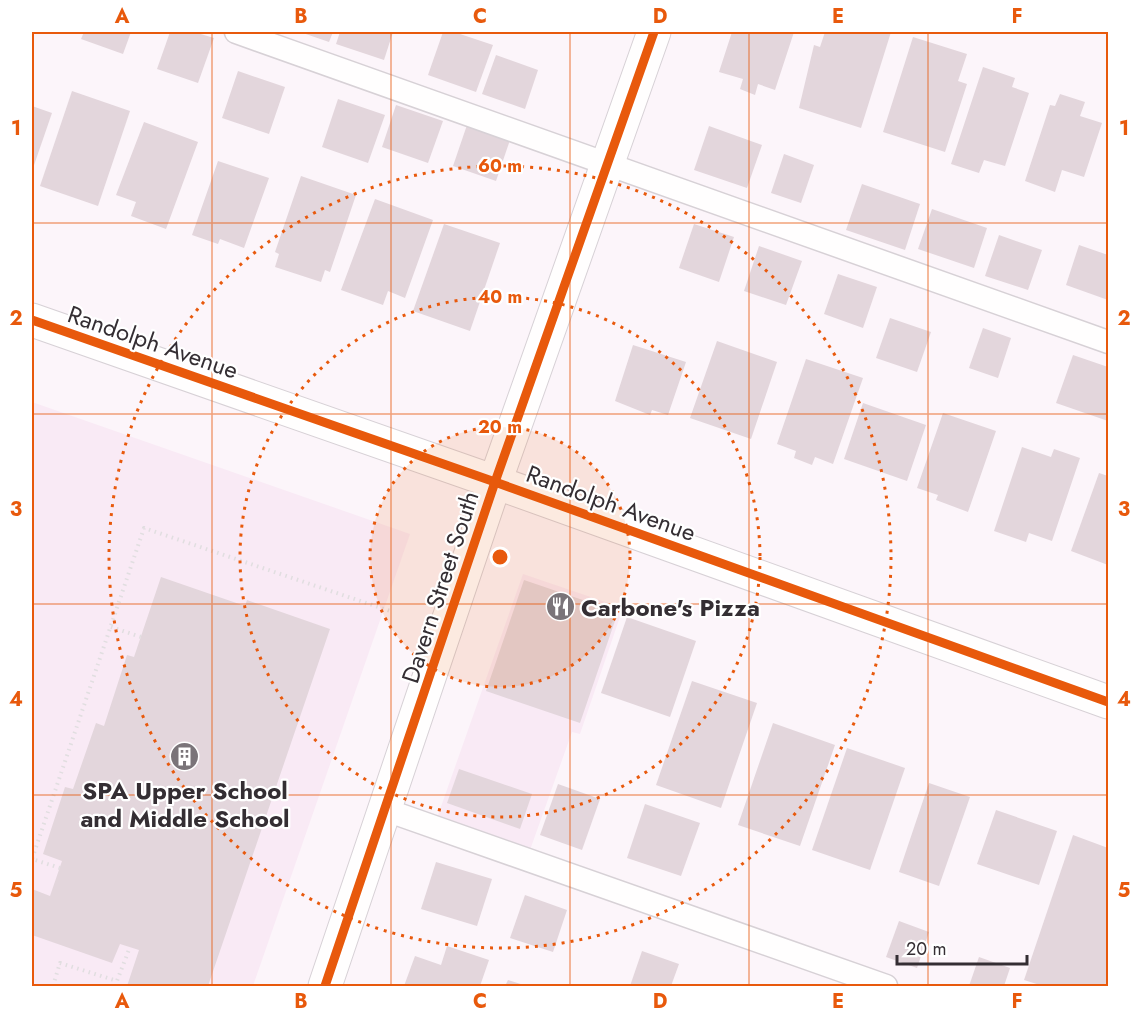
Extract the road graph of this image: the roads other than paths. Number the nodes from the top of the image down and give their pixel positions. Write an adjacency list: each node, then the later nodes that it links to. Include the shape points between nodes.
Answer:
1 (236, 32): 3 (lane)
2 (654, 32): 3 (main road, Davern Street South)
3 (609, 164): 5 (lane); 6 (main road, Davern Street South)
4 (32, 320): 6 (main road, Randolph Avenue)
5 (1108, 342)
6 (495, 482): 7 (main road, Randolph Avenue); 8 (main road, Davern Street South)
7 (1108, 702)
8 (386, 810): 9 (main road, Davern Street South); 10 (lane)
9 (325, 987)
10 (886, 987)

